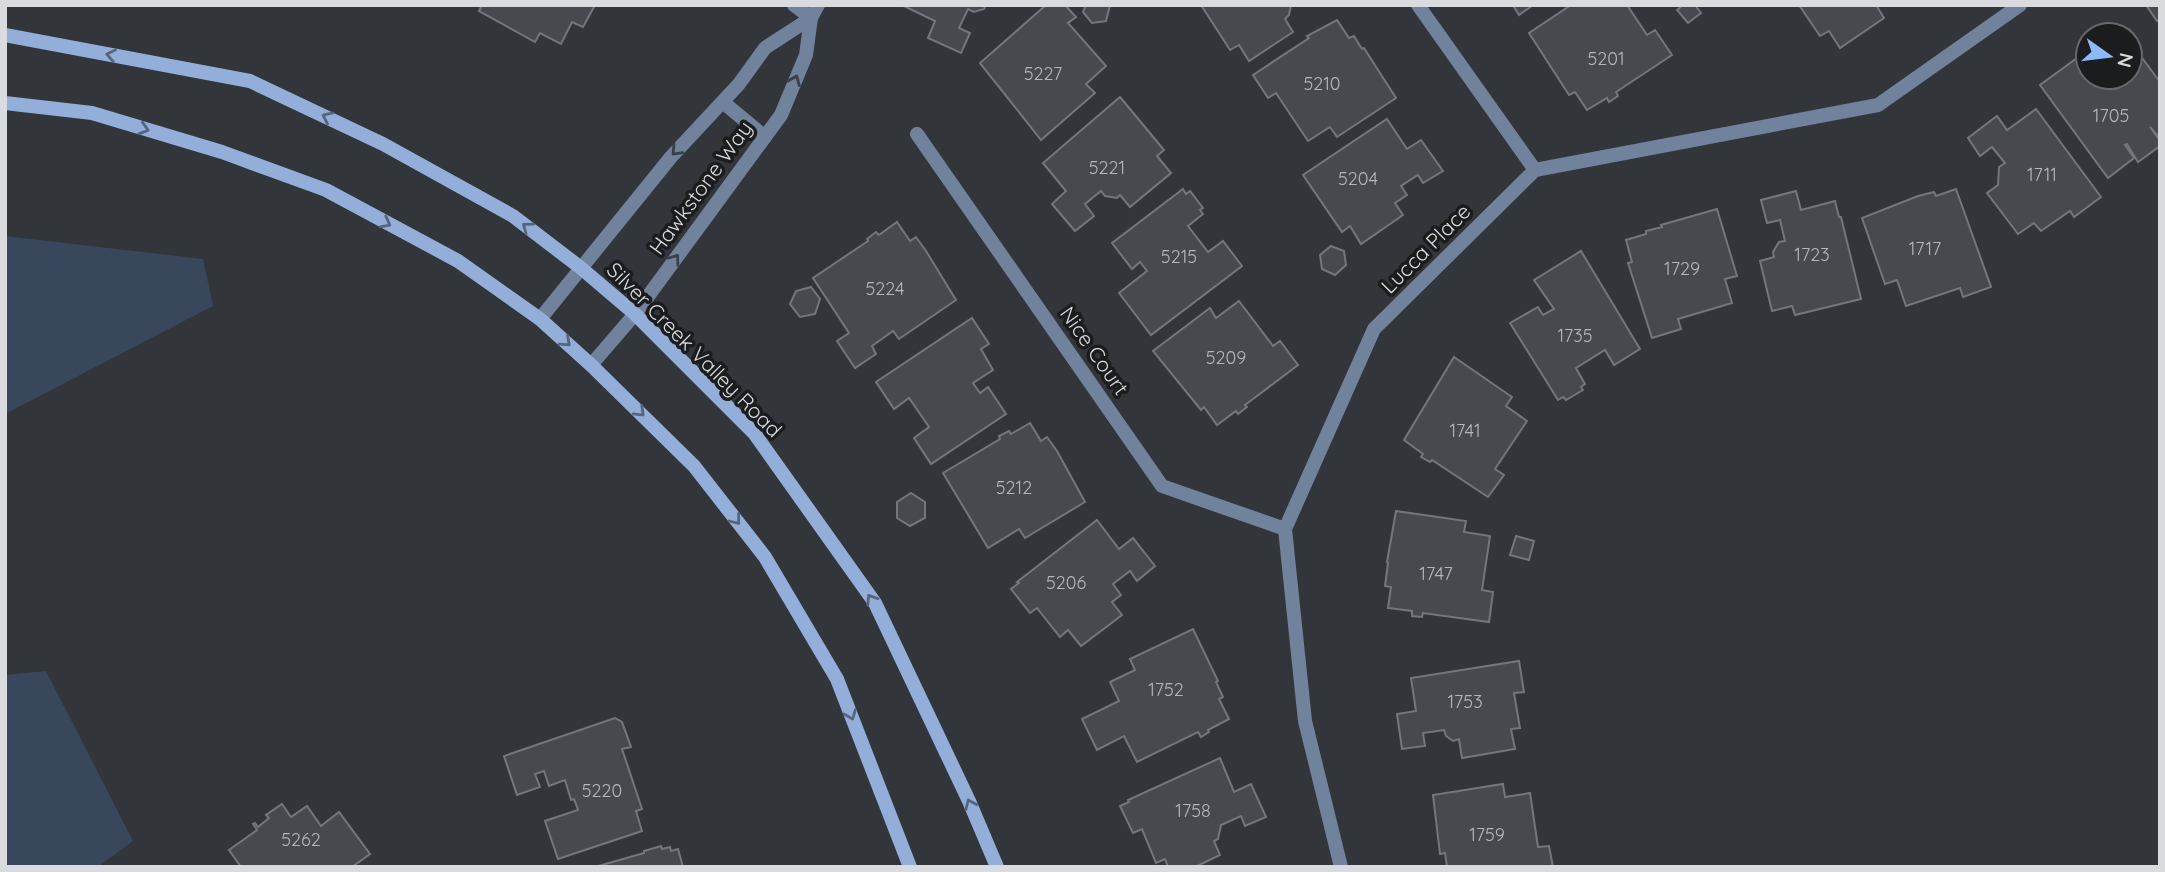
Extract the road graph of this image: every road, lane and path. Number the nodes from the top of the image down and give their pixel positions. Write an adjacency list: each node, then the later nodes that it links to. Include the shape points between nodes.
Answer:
1 (794, 5): 4 (street)
2 (1418, 5): 10 (street)
3 (2020, 5): 10 (street, via 1878,105)
4 (815, 12): 7 (street, Hawkstone Way, via 765,48); 9 (street, Hawkstone Way, one-way to 4, via 781,115 806,55)
5 (5, 35): 11 (main road, Silver Creek Valley Road, one-way to 5, via 513,216 383,144 250,81)
6 (5, 103): 13 (main road, one-way to 13, via 92,113 222,152 326,190 457,261)
7 (724, 103): 9 (street); 11 (street, Hawkstone Way, one-way to 11, via 671,157)
8 (917, 134): 15 (street, Nice Court, via 1162,486)
9 (765, 137): 12 (street, Hawkstone Way, one-way to 9)
10 (1535, 170): 15 (street, Lucca Place, via 1374,329)
11 (581, 268): 12 (main road, Silver Creek Valley Road); 13 (street, Hawkstone Way)
12 (635, 314): 14 (street, Hawkstone Way); 17 (main road, Silver Creek Valley Road, one-way to 12, via 875,603 754,433)
13 (540, 318): 14 (main road, one-way to 14)
14 (591, 365): 16 (main road, one-way to 16, via 694,466 765,557 837,679)
15 (1284, 529): 18 (street, via 1305,720)
16 (910, 867)
17 (997, 867)
18 (1341, 867)

